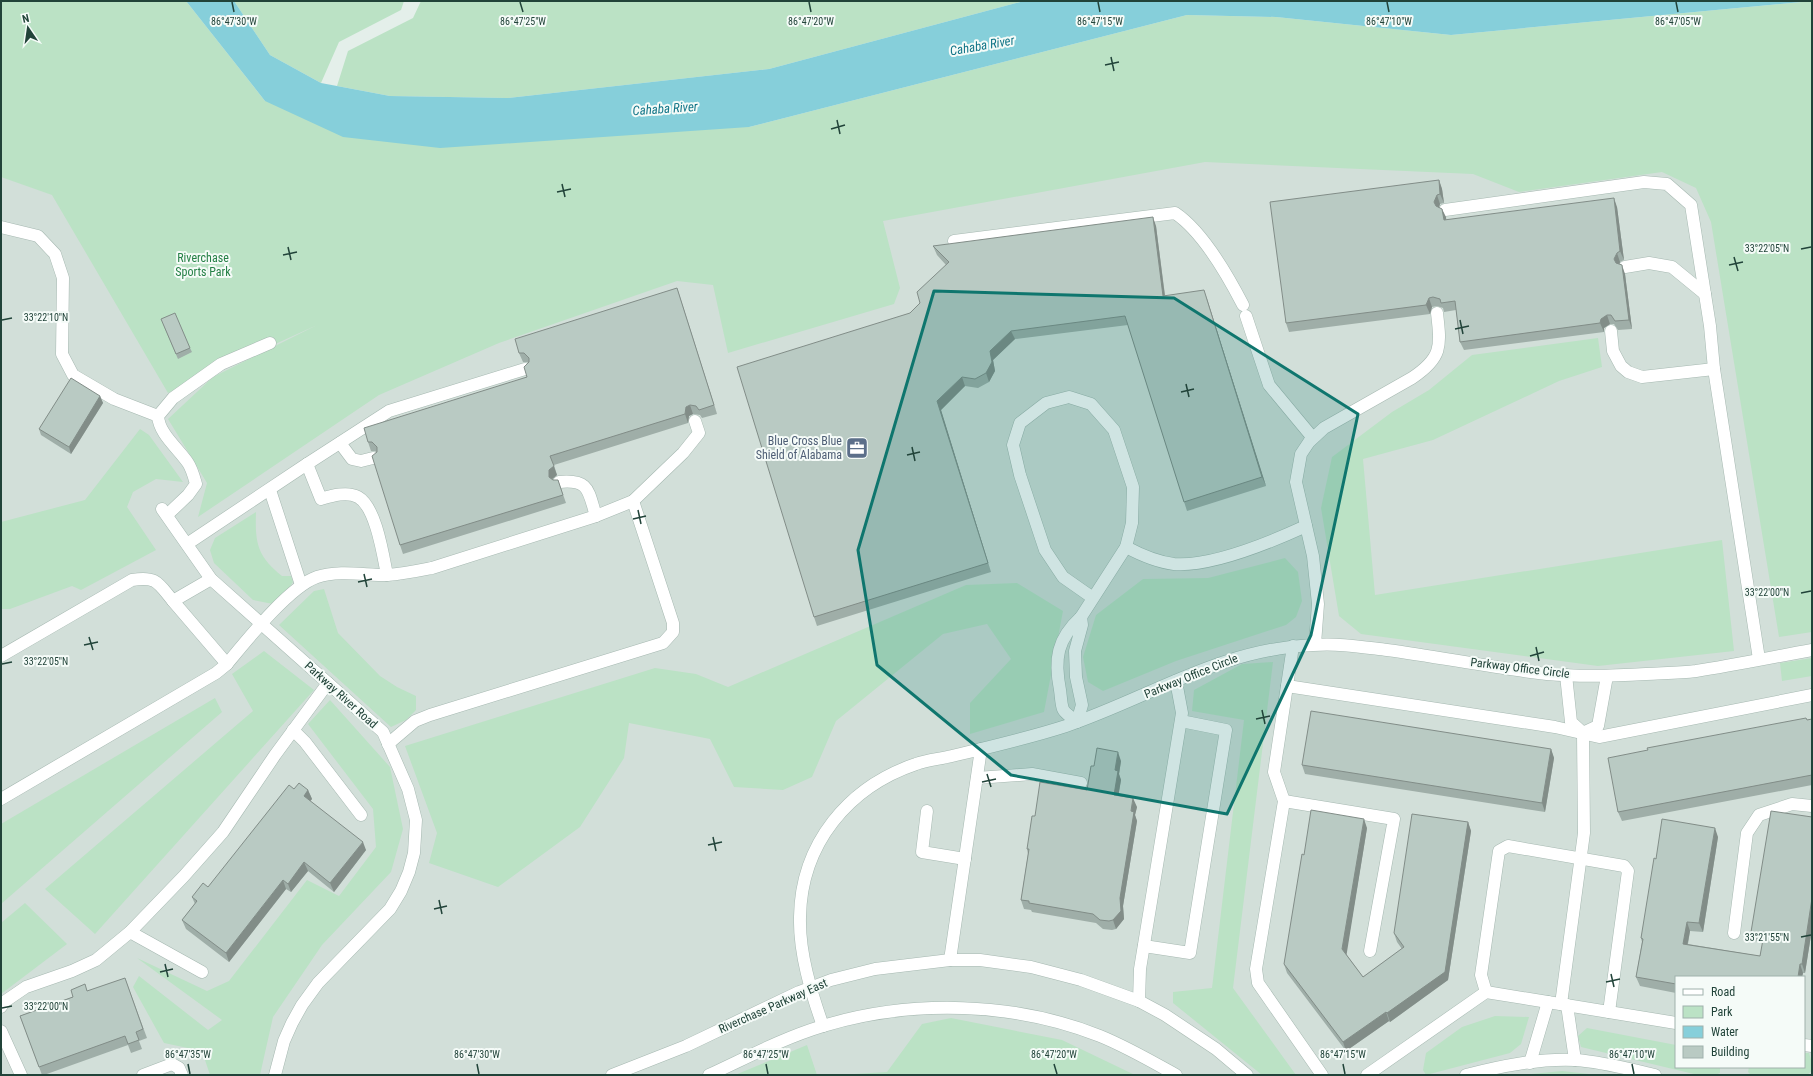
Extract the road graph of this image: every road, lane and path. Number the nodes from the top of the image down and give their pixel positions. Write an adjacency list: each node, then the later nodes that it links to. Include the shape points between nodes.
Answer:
1 (1445, 210): 5 (street, via 1644,182 1667,184 1691,205)
2 (1, 227): 11 (street, via 38,236 55,254 63,278 62,354 73,375 114,400)
3 (954, 241): 13 (street, via 1176,213 1187,221 1232,284 1244,310 1270,385)
4 (1624, 267): 5 (street, via 1648,263 1672,267)
5 (1705, 294): 10 (street)
6 (1437, 313): 13 (street, via 1439,347 1436,357 1425,370 1324,428)
7 (1611, 331): 10 (street, via 1613,351 1621,366 1628,372 1642,377)
8 (270, 343): 11 (street, via 221,364 173,398)
9 (525, 369): 14 (street, via 389,411)
10 (1714, 369): 35 (street)
11 (158, 416): 22 (street, Parkway River Road, via 158,424 190,465 196,484 188,495 165,512)
12 (695, 421): 19 (street, via 699,433 683,453)
13 (1313, 438): 21 (street, via 1300,454 1296,482)
14 (340, 443): 15 (street, via 352,459); 16 (street)
15 (373, 458)
16 (307, 464): 18 (street); 24 (street, via 321,499 349,494 358,497 366,505 380,538)
17 (559, 482): 20 (street, via 572,480 582,484 588,491)
18 (270, 490): 22 (street); 26 (street)
19 (633, 501): 20 (street); 47 (street, via 673,623 673,632 663,643 430,715 415,721)
20 (596, 516): 24 (street, via 432,568)
21 (1306, 526): 23 (street, via 1237,554 1197,562 1175,564 1146,558); 31 (street, via 1313,556 1318,604)
22 (187, 544): 25 (street, Parkway River Road)
23 (1126, 548): 27 (street); 27 (street, via 1132,523 1133,487 1114,430 1091,404 1069,397 1046,403 1020,423 1013,445 1020,475 1045,550 1063,577)
24 (387, 575): 26 (street, via 331,574)
25 (211, 579): 28 (street); 30 (street, Parkway River Road)
26 (301, 585): 30 (street)
27 (1093, 598): 29 (street)
28 (173, 601): 34 (street, via 158,583 147,577 132,580); 36 (street)
29 (1081, 617): 44 (street, via 1082,625 1075,650 1076,677 1082,705); 44 (street, via 1069,628 1059,647 1057,663 1063,710)
30 (262, 624): 36 (street); 40 (street, Parkway River Road)
31 (1315, 644): 32 (street, Parkway Office Circle); 37 (street, Parkway Office Circle, via 1352,645)
32 (1293, 646): 39 (street, Parkway Office Circle, via 1248,654 1214,664); 41 (street)
33 (1812, 650): 35 (street, Parkway Office Circle)
34 (1, 656)
35 (1759, 659): 38 (street, Parkway Office Circle, via 1691,671)
36 (227, 664): 51 (street, via 216,673)
37 (1566, 675): 38 (street, Parkway Office Circle); 46 (street, via 1571,722)
38 (1607, 676): 46 (street, via 1598,726)
39 (1176, 680): 43 (street); 44 (street, Parkway Office Circle)
40 (328, 683): 45 (street); 47 (street, Parkway River Road, via 383,732)
41 (1287, 686): 46 (street); 52 (street, via 1274,772)
42 (1812, 695): 46 (street, via 1599,737)
43 (1181, 721): 60 (street); 60 (street, via 1226,730 1190,953)
44 (1077, 722): 48 (street, Parkway Office Circle)
45 (294, 730): 55 (street); 58 (street, via 223,832)
46 (1584, 733): 56 (street)
47 (388, 744): 79 (street, Parkway River Road, via 408,789 416,820 414,853 409,872 390,909 318,983 302,1005 284,1041)
48 (981, 749): 49 (street); 64 (street, Parkway Office Circle, via 918,763 889,774 860,793 831,823 812,857 802,895 802,951)
49 (977, 778): 50 (street, via 1032,774); 57 (street)
50 (1081, 783)
51 (1, 799)
52 (1284, 801): 61 (street, via 1394,819); 84 (street, via 1256,969 1258,983)
53 (1812, 806): 59 (street, via 1792,804 1760,815 1747,833)
54 (928, 811): 57 (street, via 922,852)
55 (361, 815)
56 (1582, 858): 65 (street, via 1508,846 1499,851 1481,975); 68 (street); 70 (street, via 1624,866 1628,871)
57 (965, 859): 62 (street)
58 (130, 932): 63 (street); 69 (street, via 96,960 26,987 4,1002)
59 (1734, 933)
60 (1144, 946): 66 (street)
61 (1370, 952)
62 (950, 960): 64 (street, Riverchase Parkway East, via 875,969); 66 (street, Riverchase Parkway East, via 1004,962 1051,971)
63 (202, 972)
64 (812, 987): 72 (street, Parkway Office Circle); 80 (street, Riverchase Parkway East, via 686,1046)
65 (1486, 992): 67 (street); 85 (street)
66 (1139, 1001): 83 (street, Riverchase Parkway East, via 1216,1049)
67 (1548, 1002): 68 (street); 75 (street)
68 (1564, 1005): 70 (street); 74 (street)
69 (1, 1007)
70 (1609, 1012): 71 (street)
71 (1675, 1023)
72 (823, 1026): 81 (street, via 792,1036); 82 (street, via 899,1011 939,1008 984,1010 1038,1018 1093,1034 1132,1050)
73 (1, 1031): 76 (street)
74 (1575, 1060): 75 (street); 87 (street)
75 (1530, 1063): 86 (street)
76 (21, 1075)
77 (143, 1075): 78 (street, via 172,1064 179,1068)
78 (182, 1075)
79 (275, 1075)
80 (612, 1075)
81 (709, 1075)
82 (1176, 1075)
83 (1247, 1075)
84 (1322, 1075)
85 (1367, 1075)
86 (1466, 1075)
87 (1655, 1075)

